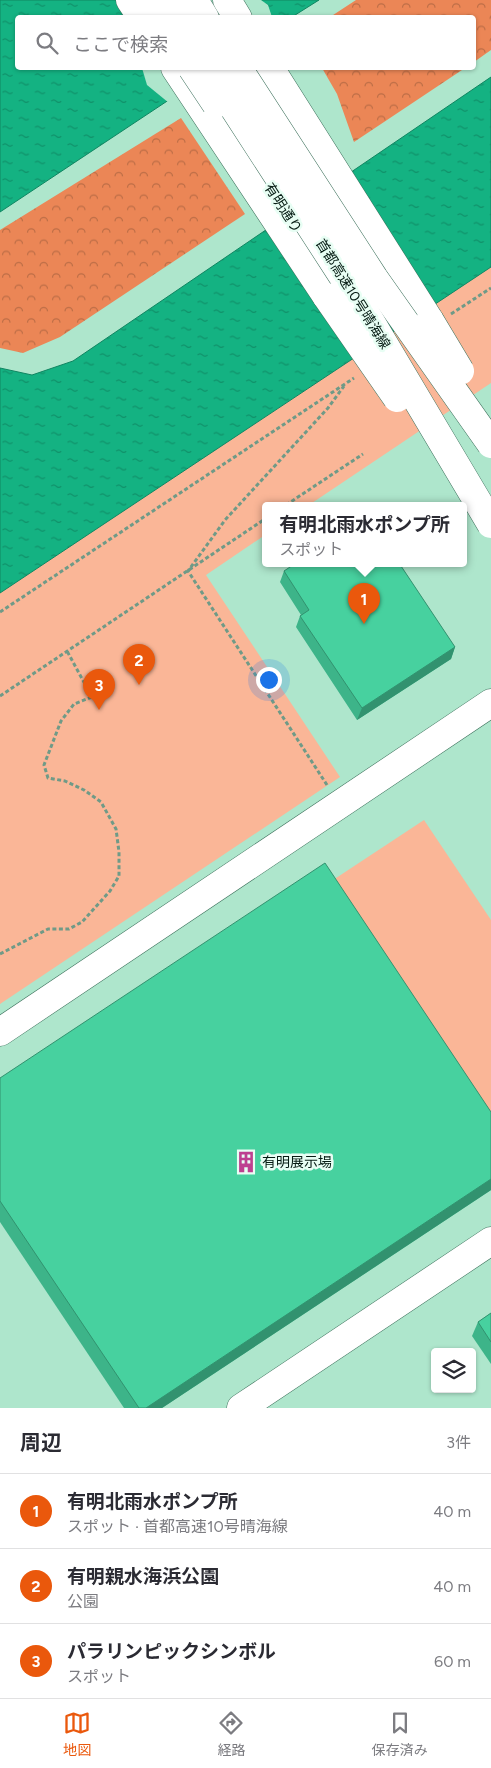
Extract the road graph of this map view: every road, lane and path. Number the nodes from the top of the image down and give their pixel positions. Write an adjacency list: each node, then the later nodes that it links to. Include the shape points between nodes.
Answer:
1 (130, 0): 7 (main road)
2 (148, 0): 8 (main road)
3 (164, 0): 9 (main road)
4 (194, 0): 10 (main road)
5 (205, 0): 11 (main road)
6 (227, 0): 12 (main road)
7 (140, 15)
8 (158, 15)
9 (174, 15)
10 (203, 15)
11 (214, 15)
12 (236, 15)
13 (176, 70): 30 (main road, bridge, via 327,297)
14 (193, 70): 29 (main road, 有明通り, bridge)
15 (209, 70): 29 (main road, 首都高速10号晴海線, bridge, via 353,292)
16 (239, 70): 25 (main road, 首都高速10号晴海線, bridge, via 374,278)
17 (250, 70): 24 (main road, bridge)
18 (271, 70): 23 (main road, bridge)
19 (491, 288): 20 (path)
20 (451, 314)
21 (354, 378): 22 (path)
22 (346, 383): 31 (path, via 328,408 225,520); 32 (path)
23 (491, 423)
24 (491, 439)
25 (491, 444)
26 (364, 454): 27 (path)
27 (291, 502)
28 (262, 521): 31 (path)
29 (491, 524)
30 (491, 533)
31 (188, 571): 33 (path); 36 (path)
32 (0, 612)
33 (67, 651): 34 (path); 37 (path, via 92,697 74,704 61,721 44,765 48,778 71,784 101,802 116,830 120,876 82,922 68,929 48,929)
34 (0, 696)
35 (491, 703): 38 (main road)
36 (331, 791)
37 (0, 954)
38 (0, 1032)
39 (491, 1241): 40 (main road)
40 (241, 1408)

